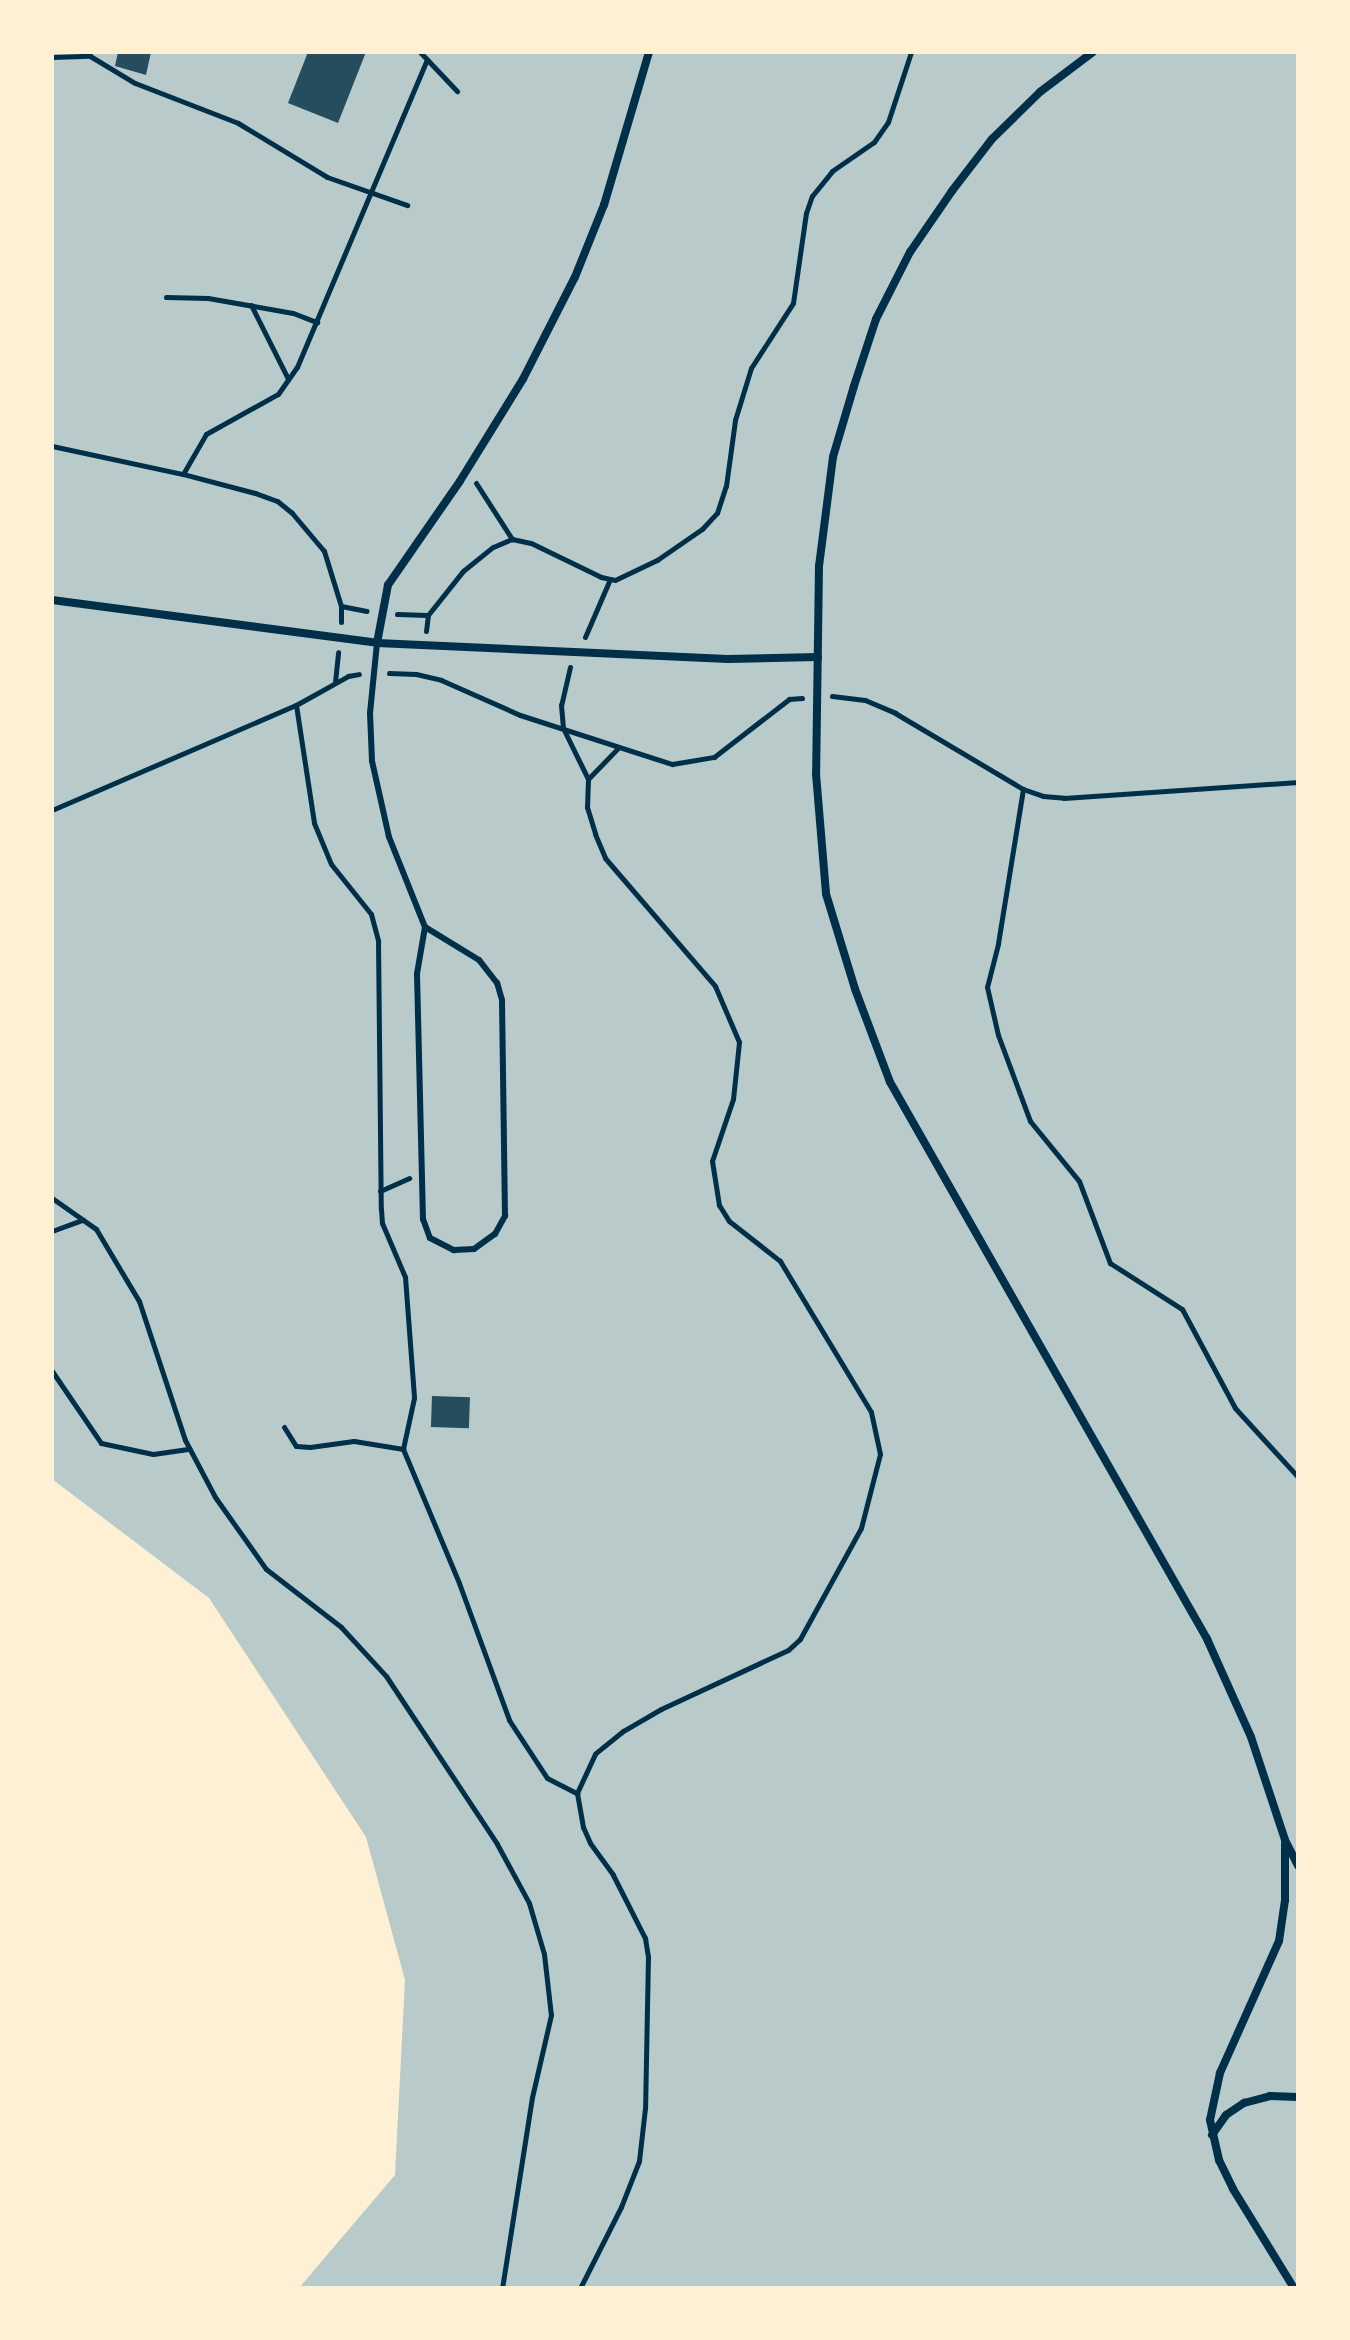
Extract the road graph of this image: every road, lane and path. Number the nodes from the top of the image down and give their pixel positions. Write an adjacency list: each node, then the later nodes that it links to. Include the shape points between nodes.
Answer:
1 (420, 52): 7 (path)
2 (649, 52): 16 (street, via 604,205 575,277 523,379)
3 (911, 52): 18 (path, via 894,107 874,142 832,171 812,196 793,303 751,368 717,513 657,560 615,580)
4 (1093, 52): 23 (street, via 1040,92 992,139 910,252 876,319 833,457 819,566)
5 (90, 54): 6 (path); 9 (path, via 135,83 238,123 327,177)
6 (52, 57)
7 (426, 61): 8 (path); 9 (path)
8 (457, 91)
9 (372, 191): 10 (path); 13 (path)
10 (407, 205)
11 (166, 297): 12 (path)
12 (251, 305): 13 (path); 14 (path)
13 (317, 322): 14 (path)
14 (288, 379): 17 (path, via 278,394 206,434)
15 (52, 446): 17 (path)
16 (467, 470): 18 (path); 22 (street, via 388,585)
17 (183, 474): 20 (path, via 255,493 292,513 324,551)
18 (512, 539): 21 (path, via 463,571)
19 (52, 600): 22 (street)
20 (341, 606)
21 (428, 615)
22 (377, 643): 23 (street, via 728,659); 35 (lane, via 370,713 372,761 389,837)
23 (818, 657): 47 (street, via 816,774 826,894 890,1082 1207,1639 1251,1737)
24 (416, 674): 29 (path)
25 (335, 683): 28 (path)
26 (842, 695): 33 (path, via 895,713)
27 (789, 699): 30 (path, via 736,744 702,762 672,764)
28 (296, 705): 34 (path); 37 (path, via 314,823 331,864 376,926)
29 (563, 728): 30 (path); 31 (path)
30 (618, 747): 31 (path)
31 (588, 779): 46 (path, via 587,807 605,858 715,986 739,1042 733,1099 712,1161 719,1205 737,1229 780,1261 790,1276 871,1412 880,1454 861,1528 800,1639 788,1650 623,1731 595,1754)
32 (1298, 782): 33 (path, via 1064,798)
33 (1023, 789): 45 (path, via 987,987 998,1035 1030,1121 1079,1181 1110,1263 1182,1309 1235,1408)
34 (52, 810)
35 (425, 927): 36 (lane, via 417,974); 36 (lane, via 479,960 497,983 502,1000 505,1216 495,1234 474,1249 454,1250 430,1238 423,1219)
36 (422, 1173): 37 (path)
37 (380, 1191): 44 (path, via 382,1223 407,1289 414,1398)
38 (52, 1198): 39 (path)
39 (84, 1220): 40 (path); 43 (path, via 96,1229 139,1301)
40 (52, 1231)
41 (52, 1371): 43 (path, via 101,1443 153,1454)
42 (284, 1427): 44 (path, via 296,1446 354,1441)
43 (190, 1449): 51 (path, via 215,1497 266,1569 341,1627 386,1676 497,1844 529,1903 544,1954 551,2015 532,2097)
44 (403, 1449): 46 (path, via 509,1720 547,1778)
45 (1298, 1477)
46 (577, 1793): 52 (path, via 590,1843 645,1938 648,1976 639,2161)
47 (1285, 1840): 48 (street); 50 (street, via 1279,1941 1220,2073 1212,2100)
48 (1298, 1866)
49 (1298, 2097): 50 (street, via 1270,2096 1244,2103 1226,2115)
50 (1212, 2135): 53 (street, via 1233,2189)
51 (502, 2288)
52 (580, 2288)
53 (1294, 2288)

